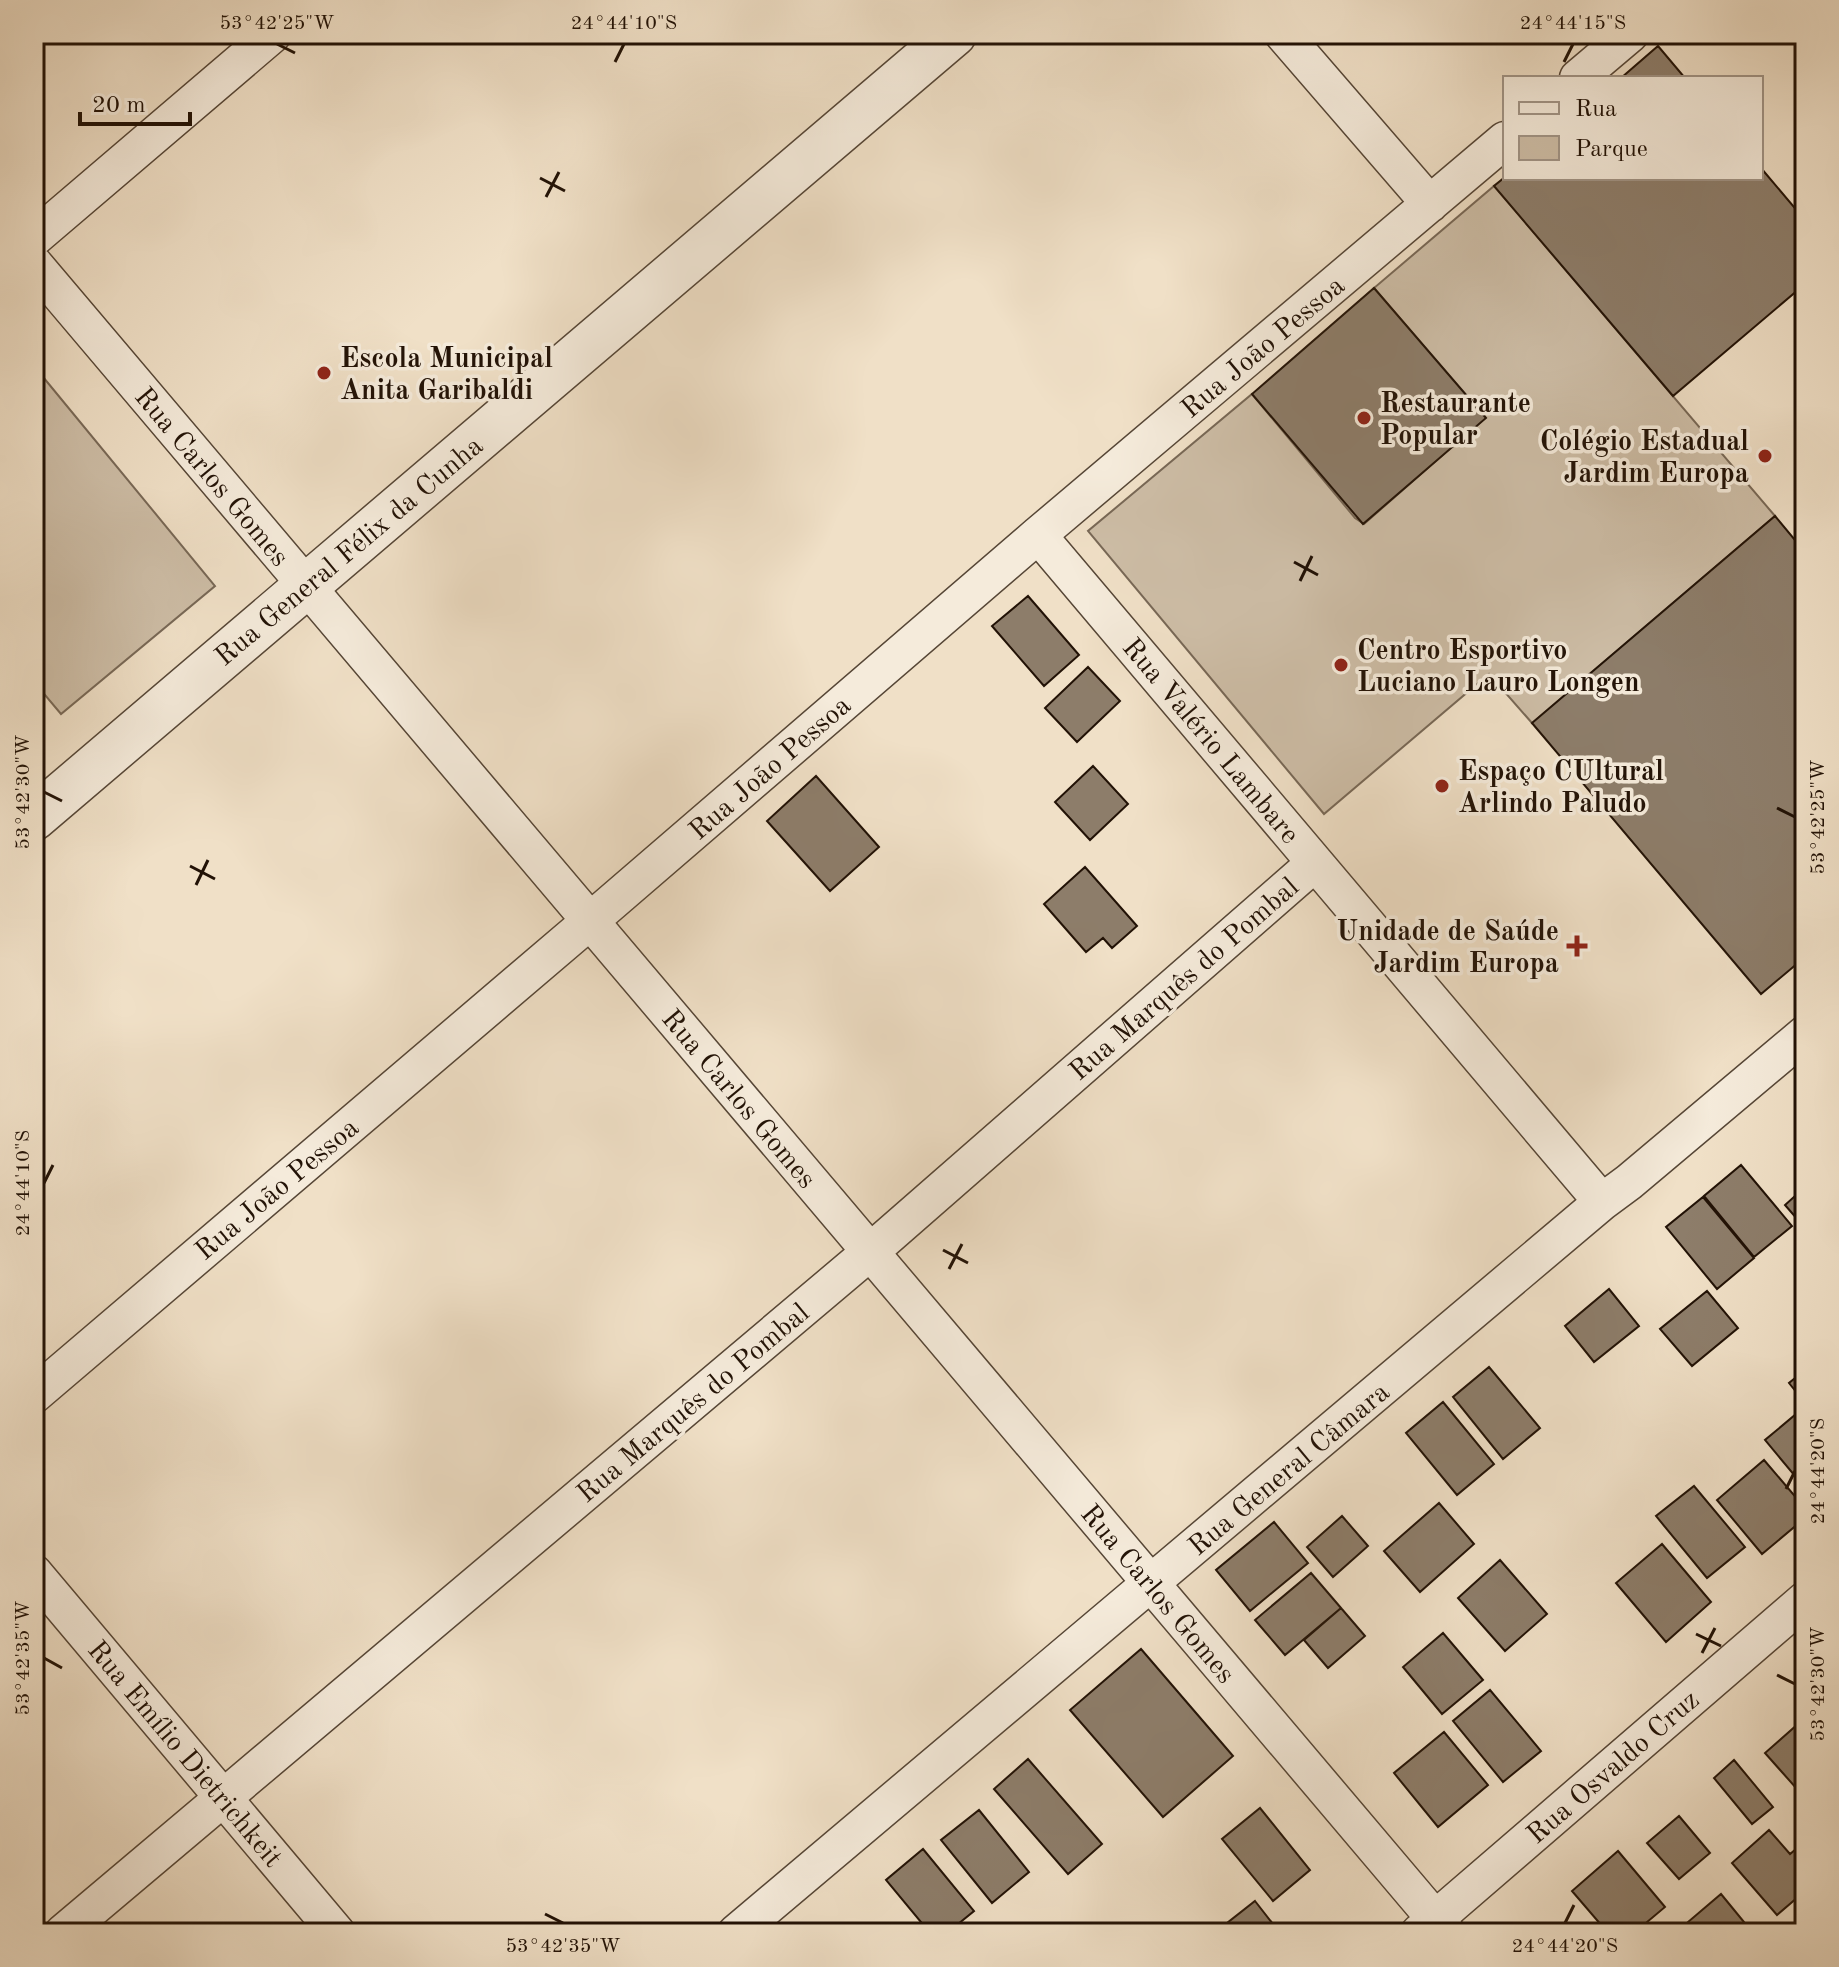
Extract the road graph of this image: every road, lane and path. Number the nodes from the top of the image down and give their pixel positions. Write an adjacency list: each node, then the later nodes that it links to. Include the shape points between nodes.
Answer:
1 (273, 34): 8 (street)
2 (954, 34): 11 (street, Rua General Félix da Cunha)
3 (1283, 34): 7 (street)
4 (1630, 34): 5 (street)
5 (1580, 76)
6 (1503, 142): 7 (street, Rua João Pessoa)
7 (1430, 204): 10 (street, Rua João Pessoa)
8 (34, 238)
9 (34, 264): 11 (street, Rua Carlos Gomes)
10 (1038, 535): 13 (street, Rua Valério Lambare); 14 (street, Rua João Pessoa)
11 (306, 586): 12 (street, Rua General Félix da Cunha); 14 (street, Rua Carlos Gomes)
12 (34, 818)
13 (1315, 863): 16 (street, Rua Valério Lambare); 17 (street, Rua Marquês do Pombal)
14 (590, 921): 17 (street, Rua Carlos Gomes); 18 (street, Rua João Pessoa)
15 (1805, 1034): 16 (street, Rua General Câmara)
16 (1602, 1202): 20 (street, Rua General Câmara)
17 (870, 1252): 20 (street, Rua Carlos Gomes); 22 (street, Rua Marquês do Pombal)
18 (34, 1395)
19 (34, 1573): 22 (street, Rua Emílio Dietrichkeit)
20 (1151, 1584): 23 (street, Rua Carlos Gomes); 26 (street, Rua General Câmara)
21 (1805, 1600): 23 (street, Rua Osvaldo Cruz)
22 (223, 1798): 24 (street, Rua Marquês do Pombal); 25 (street, Rua Emílio Dietrichkeit)
23 (1433, 1928)
24 (63, 1933)
25 (337, 1933)
26 (736, 1933)

